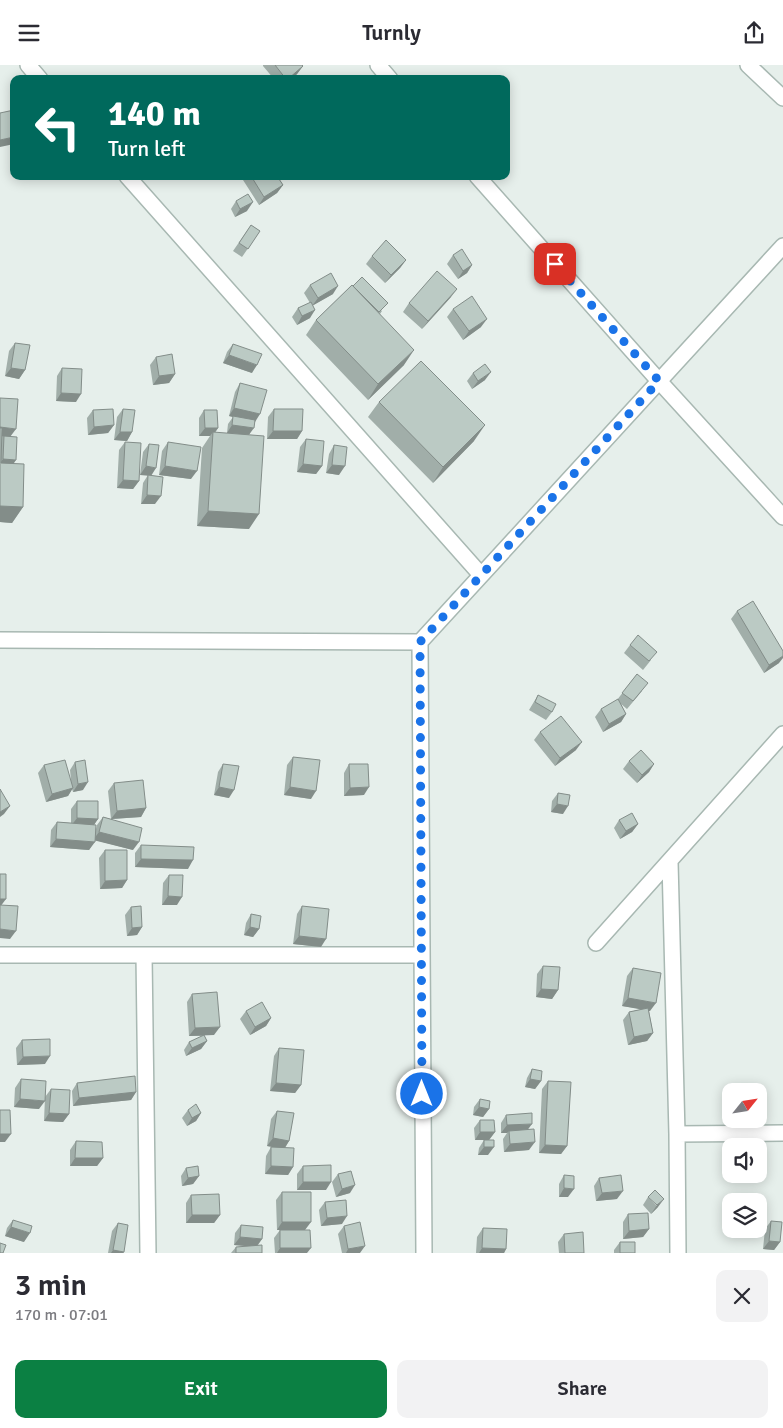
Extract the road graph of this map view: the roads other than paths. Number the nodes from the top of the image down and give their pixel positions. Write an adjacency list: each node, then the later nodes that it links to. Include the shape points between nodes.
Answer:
1 (28, 65): 4 (street)
2 (378, 65): 5 (street)
3 (748, 65): 6 (street)
4 (37, 75)
5 (387, 75)
6 (783, 98)
7 (131, 180): 12 (street)
8 (481, 180): 10 (street)
9 (783, 246): 10 (street)
10 (659, 381): 11 (street); 12 (street)
11 (783, 517)
12 (481, 575): 14 (street)
13 (0, 640): 14 (street)
14 (420, 642): 20 (street)
15 (783, 734): 16 (street)
16 (670, 861): 17 (street); 22 (street)
17 (596, 943)
18 (0, 955): 19 (street)
19 (144, 955): 20 (street); 23 (street)
20 (422, 955): 24 (street)
21 (783, 1133): 22 (street)
22 (677, 1134): 25 (street)
23 (148, 1253)
24 (424, 1253)
25 (678, 1253)

